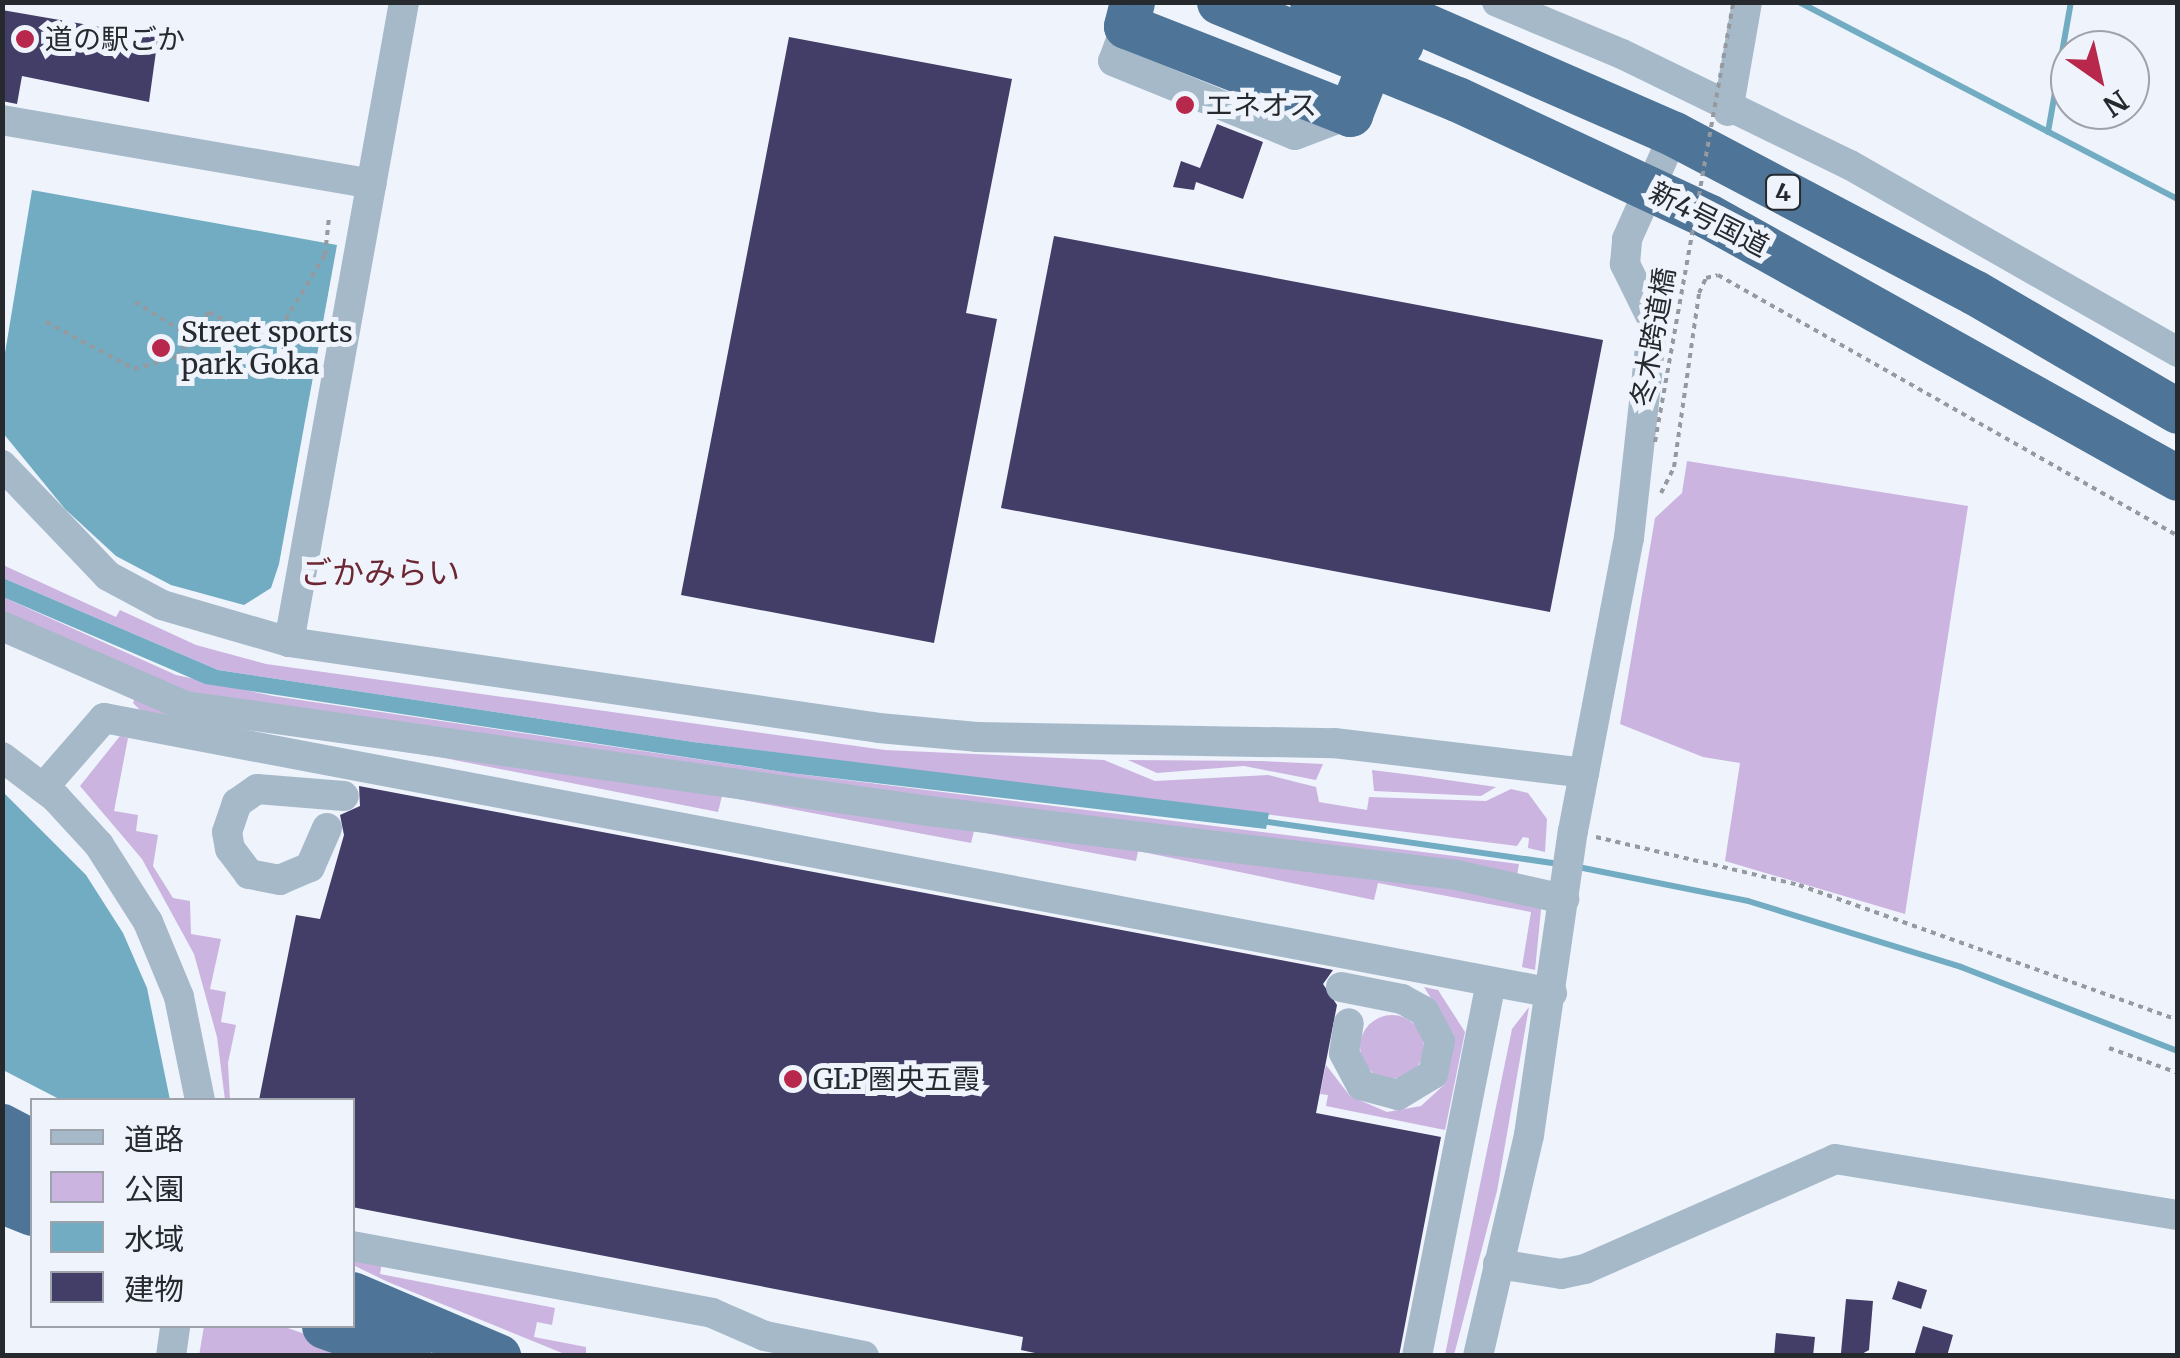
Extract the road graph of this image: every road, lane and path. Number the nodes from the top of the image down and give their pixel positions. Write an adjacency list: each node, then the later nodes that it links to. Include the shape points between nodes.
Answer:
1 (404, 2): 13 (street)
2 (1220, 2): 9 (highway, 新4号国道 / 4)
3 (1312, 2): 14 (highway, via 1608,141 1631,158)
4 (1372, 2): 12 (highway, 新4号国道 / 4)
5 (1497, 2): 10 (street, via 1622,54)
6 (1733, 2): 21 (path, 冬木跨道橋, bridge)
7 (1747, 2): 10 (street)
8 (1129, 14): 9 (highway, via 1350,114)
9 (1370, 63): 14 (highway, 新4号国道 / 4)
10 (1728, 110): 19 (street, via 1850,166)
11 (2, 120): 13 (street)
12 (1674, 134): 14 (street); 20 (highway, 新4号国道 / 4, via 1974,292)
13 (371, 184): 27 (street)
14 (1648, 188): 23 (highway, 新4号国道 / 4, via 1926,334); 30 (street, via 1624,252 1650,308 1653,337 1629,538)
15 (329, 218): 18 (path, via 325,255 274,342 266,346 209,312)
16 (135, 302): 18 (path)
17 (46, 322): 18 (path, via 134,368 177,357)
18 (193, 338)
19 (2178, 352)
20 (2178, 412)
21 (1655, 442)
22 (2, 465): 27 (street, via 108,576 162,606)
23 (2178, 478)
24 (1652, 496): 25 (path, via 1670,484 1698,293 1706,278 1718,274)
25 (2178, 536)
26 (2, 626): 34 (street, via 185,706 929,811 1456,875)
27 (289, 642): 30 (street, via 880,728 977,737 1334,743)
28 (292, 754): 31 (street, via 104,718); 32 (street, bridge, via 319,792 327,828 310,867 280,880 249,874 230,849 237,802 257,789); 35 (street)
29 (2, 758): 31 (street)
30 (1584, 773): 33 (street)
31 (43, 788): 42 (street, via 99,844 148,922 183,1012)
32 (344, 796)
33 (1574, 832): 34 (street); 39 (path, via 1799,886)
34 (1564, 899): 38 (street)
35 (1408, 966): 36 (street); 37 (street, bridge, via 1378,986 1349,1024 1344,1053 1361,1084 1398,1095 1433,1074 1440,1041 1424,1011 1402,1000)
36 (1491, 982): 38 (street); 57 (street)
37 (1341, 988)
38 (1552, 993): 47 (street, via 1529,1135)
39 (2178, 1020)
40 (2109, 1048): 41 (path)
41 (2178, 1072)
42 (200, 1098)
43 (2, 1201): 44 (highway)
44 (30, 1212)
45 (2178, 1216): 47 (street, via 1835,1158 1585,1270 1561,1274)
46 (355, 1247): 56 (street, via 712,1313 765,1336)
47 (1498, 1264): 58 (street)
48 (355, 1295): 55 (highway)
49 (175, 1328): 52 (street)
50 (330, 1328): 53 (highway)
51 (353, 1328): 54 (highway)
52 (170, 1356)
53 (409, 1356)
54 (420, 1356)
55 (498, 1356)
56 (864, 1356)
57 (1418, 1356)
58 (1478, 1356)

